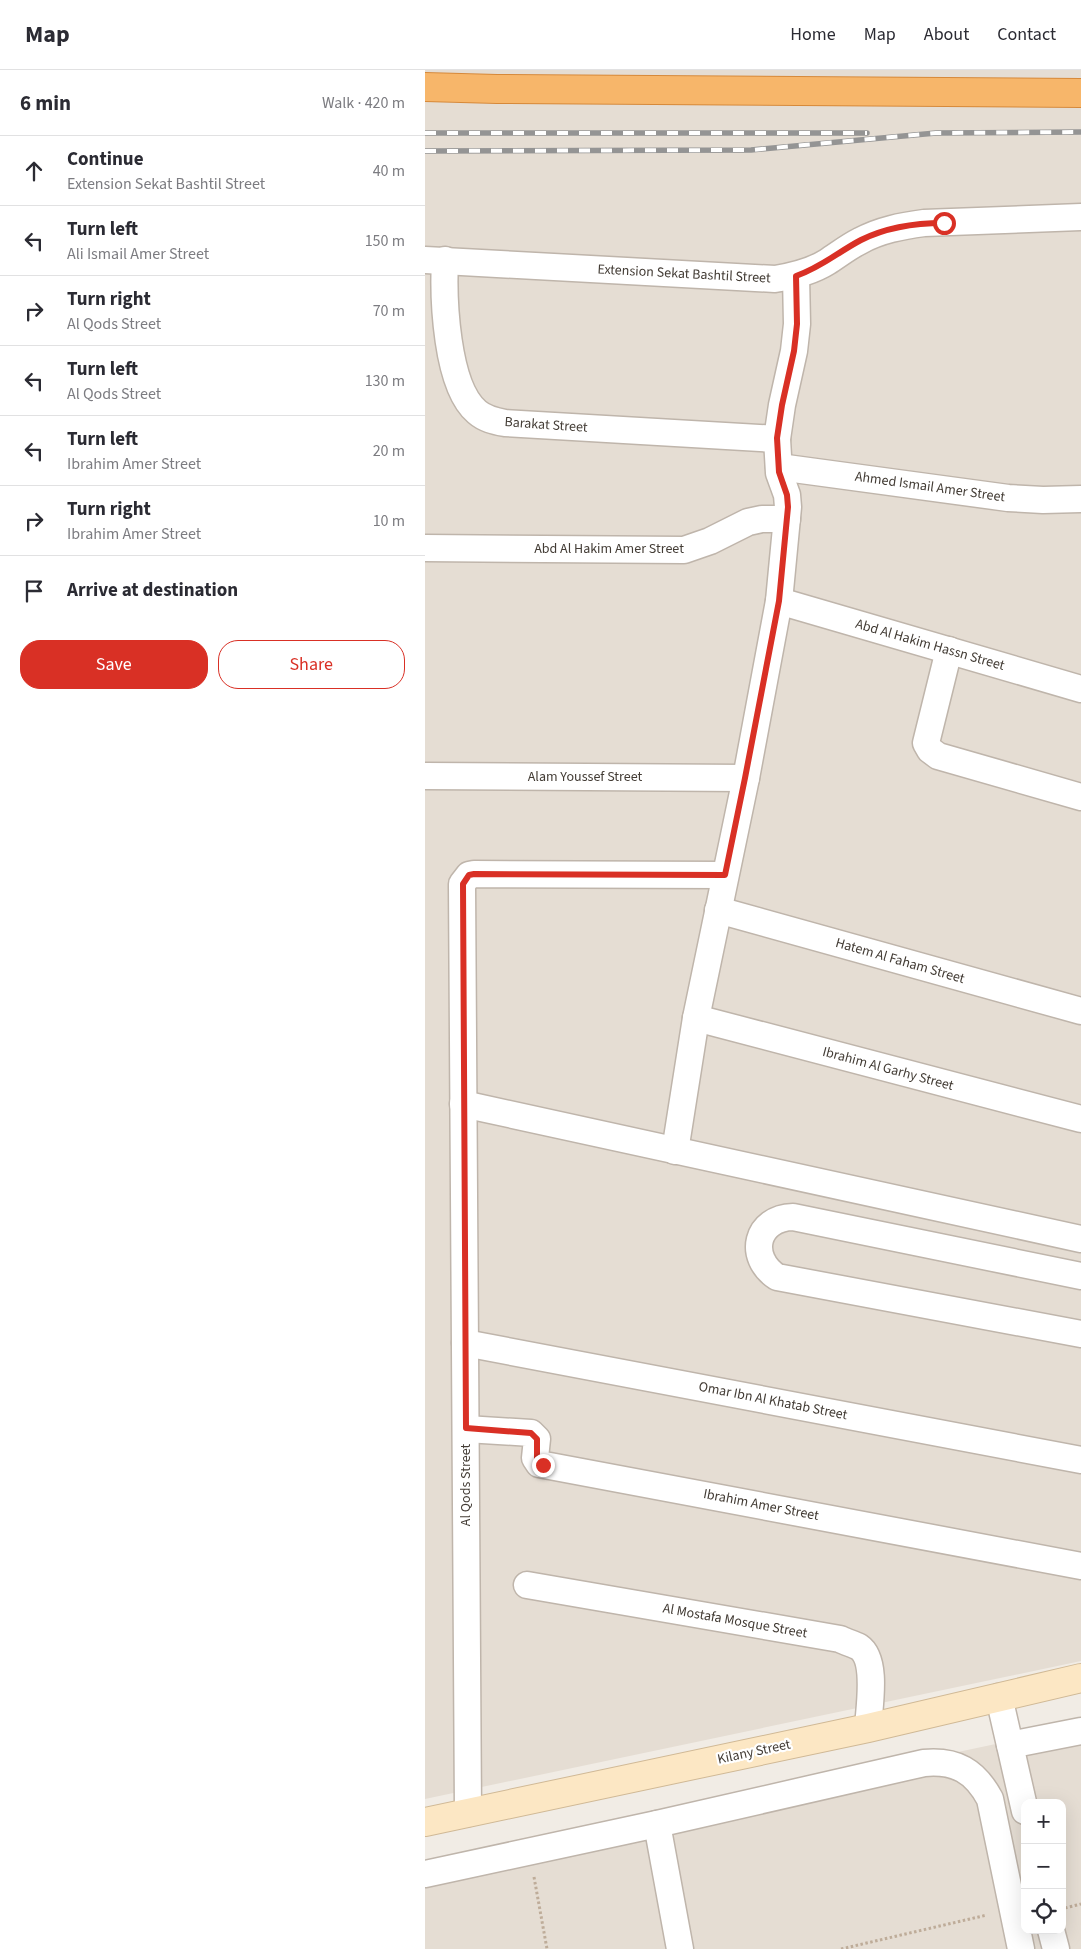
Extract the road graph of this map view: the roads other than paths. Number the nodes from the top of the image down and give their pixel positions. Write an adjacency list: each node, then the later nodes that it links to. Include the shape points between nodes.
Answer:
1 (425, 87): 2 (highway)
2 (1081, 93)
3 (1081, 217): 5 (street, Extension Sekat Bashtil Street, via 903,225 861,240 826,263)
4 (435, 260): 5 (street, Extension Sekat Bashtil Street, via 754,279); 6 (street, Barakat Street, via 444,285 457,379 468,402 484,417 505,423)
5 (796, 276): 6 (street, via 794,351)
6 (777, 438): 7 (street)
7 (779, 466): 8 (street, Ahmed Ismail Amer Street, via 1008,498); 9 (street, via 787,495)
8 (1081, 499)
9 (787, 520): 10 (street, Abd Al Hakim Amer Street, via 748,522 710,542 684,550); 11 (street)
10 (425, 548)
11 (779, 601): 12 (street, Abd Al Hakim Hassn Street); 15 (street)
12 (949, 650): 13 (street, Abd Al Hakim Hassn Street); 16 (street, via 926,743 929,750 938,756)
13 (1081, 688)
14 (425, 776): 15 (street, Alam Youssef Street)
15 (745, 778): 17 (street)
16 (1081, 797)
17 (725, 875): 18 (street); 21 (street, Al Qods Street, via 469,875 461,889)
18 (718, 910): 19 (street, Hatem Al Faham Street); 20 (street)
19 (1081, 1011)
20 (696, 1018): 22 (street, Ibrahim Al Garhy Street); 23 (street)
21 (463, 1104): 23 (street); 27 (street, Al Qods Street)
22 (1081, 1119)
23 (675, 1151): 24 (street)
24 (1081, 1239)
25 (1081, 1276): 26 (street, via 793,1217 774,1220 761,1235 759,1245 763,1264 777,1277)
26 (1081, 1334)
27 (465, 1343): 28 (street, Al Qods Street); 29 (street, Omar Ibn Al Khatab Street)
28 (466, 1428): 30 (street, Ibrahim Amer Street, via 531,1433 537,1439 535,1458 539,1464); 38 (street, Al Qods Street)
29 (1081, 1460)
30 (1081, 1566)
31 (527, 1585): 34 (street, Al Mostafa Mosque Street, via 840,1639 859,1648 868,1659 871,1678)
32 (1081, 1678): 33 (street, Kilany Street)
33 (999, 1697): 34 (street, Kilany Street); 36 (street)
34 (868, 1728): 38 (street, Kilany Street)
35 (1081, 1731): 36 (street)
36 (1010, 1745): 37 (street)
37 (1022, 1799)
38 (468, 1813): 39 (street, Kilany Street)
39 (425, 1822)
40 (657, 1824): 41 (street); 43 (street); 44 (street, via 923,1763 951,1764 975,1777 990,1799)
41 (425, 1874)
42 (1052, 1934): 45 (street)
43 (680, 1949)
44 (1021, 1949)
45 (1056, 1949)

